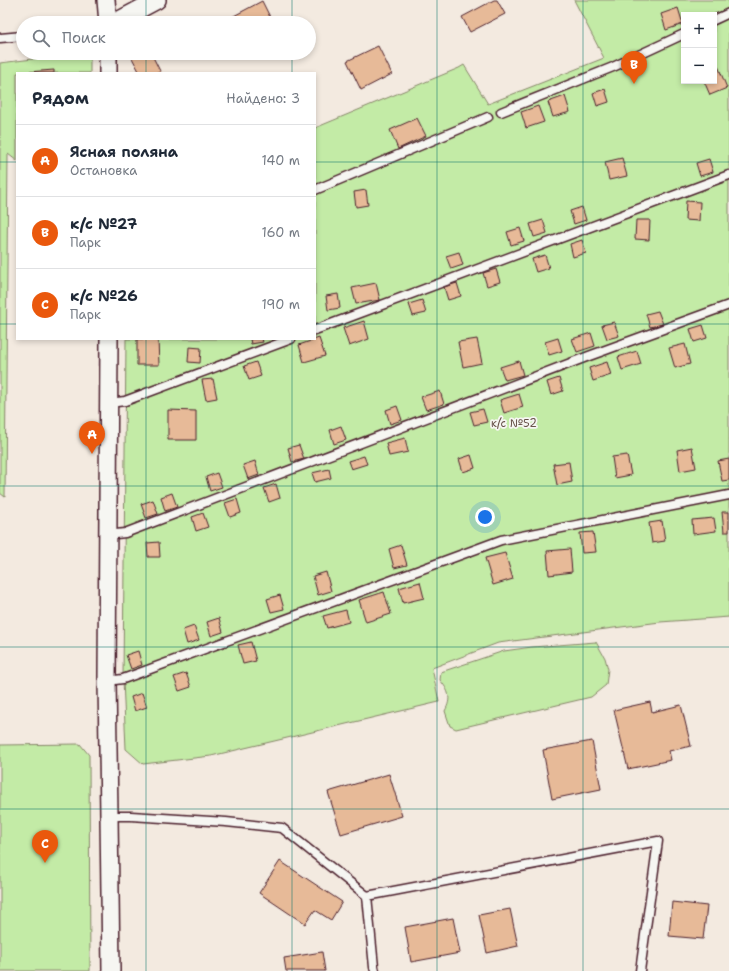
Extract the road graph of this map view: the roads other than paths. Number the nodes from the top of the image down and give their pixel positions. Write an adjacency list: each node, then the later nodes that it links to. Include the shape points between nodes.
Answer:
1 (106, 0): 4 (street)
2 (157, 0): 5 (street)
3 (729, 13): 6 (lane)
4 (107, 16)
5 (127, 16)
6 (717, 19)
7 (681, 35): 12 (lane, via 613,67)
8 (16, 37): 9 (lane)
9 (0, 38)
10 (108, 60): 11 (street)
11 (108, 72)
12 (501, 112)
13 (488, 117): 15 (lane)
14 (729, 175): 17 (lane)
15 (316, 190)
16 (729, 305): 22 (lane, via 125,533)
17 (316, 330)
18 (109, 340): 20 (street)
19 (288, 340): 20 (lane, via 125,401)
20 (109, 403): 22 (street)
21 (729, 495): 23 (lane, via 501,540 123,679)
22 (108, 535): 23 (street)
23 (107, 681): 24 (street)
24 (109, 816): 25 (lane, via 226,822 282,828); 26 (street)
25 (367, 896): 27 (lane); 28 (lane, via 658,841)
26 (111, 971)
27 (375, 971)
28 (640, 971)

